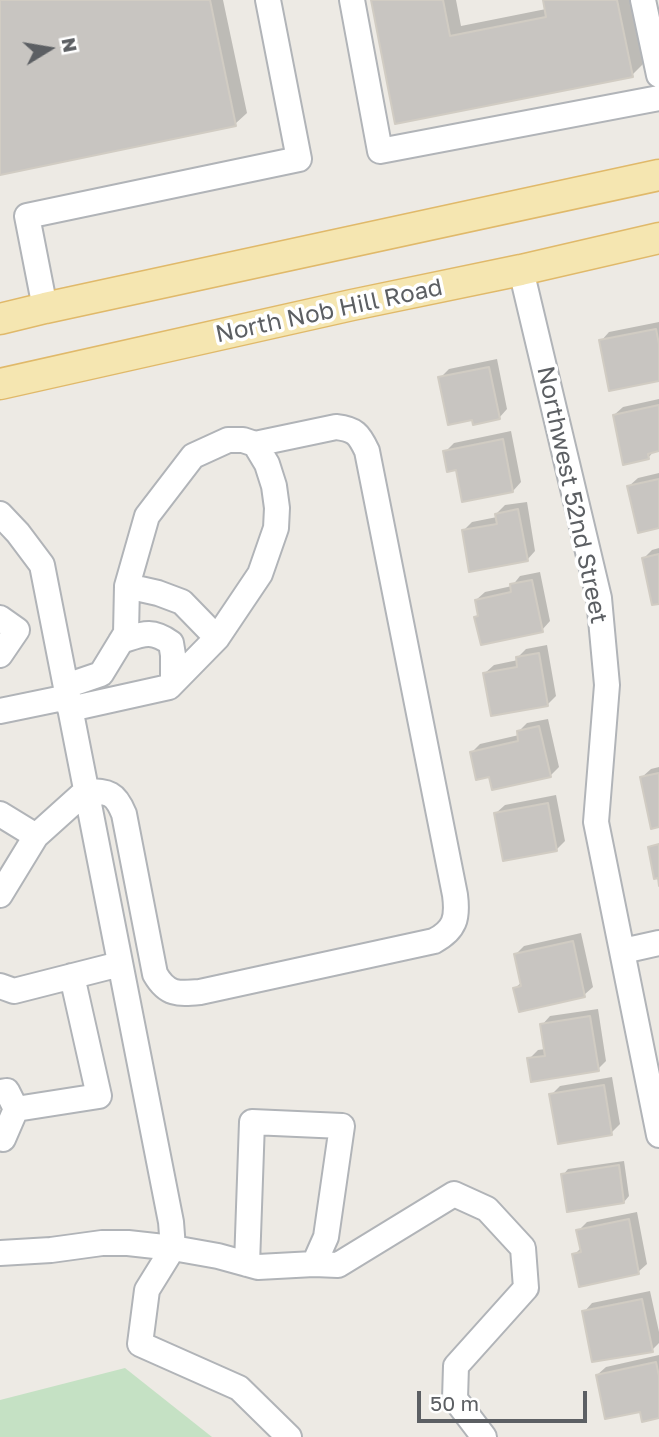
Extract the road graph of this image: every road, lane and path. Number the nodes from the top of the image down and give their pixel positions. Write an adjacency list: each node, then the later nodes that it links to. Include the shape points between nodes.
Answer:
1 (268, 0): 9 (street, via 299,159 27,216)
2 (352, 0): 5 (street, via 380,151)
3 (643, 0): 4 (street)
4 (659, 75)
5 (659, 97)
6 (659, 175): 9 (main road)
7 (659, 238): 8 (main road, North Nob Hill Road)
8 (521, 270): 11 (main road, North Nob Hill Road); 27 (street, Northwest 52nd Street, via 599,598 607,685 596,822)
9 (45, 308): 10 (main road)
10 (0, 319)
11 (0, 384)
12 (256, 443): 14 (street, via 228,440 193,456 147,516); 16 (street, via 275,486 276,528 260,574); 22 (street, via 336,427 357,434 367,451 455,895 454,922 447,934 434,941 200,992 175,993 155,974 120,803 107,792)
13 (0, 514): 20 (street, via 42,565)
14 (127, 586): 16 (street, via 182,602); 17 (street, via 126,633)
15 (0, 618): 18 (street, via 17,630)
16 (217, 638): 19 (street)
17 (121, 641): 19 (street, via 149,633 171,643); 20 (street, via 101,674)
18 (0, 655)
19 (173, 682): 20 (street, via 169,687)
20 (68, 697): 21 (street); 22 (street)
21 (0, 711)
22 (86, 791): 24 (street); 28 (street)
23 (0, 814): 24 (street)
24 (36, 836): 25 (street)
25 (0, 895)
26 (659, 943): 27 (street)
27 (623, 951): 32 (street, Northwest 52nd Street)
28 (120, 964): 29 (street); 34 (street)
29 (72, 976): 30 (street); 31 (street, via 99,1096)
30 (5, 996)
31 (8, 1100): 33 (street)
32 (659, 1135)
33 (0, 1138)
34 (173, 1248): 35 (street, via 102,1243); 36 (street); 38 (street, via 147,1290 140,1344 239,1388)
35 (0, 1253)
36 (247, 1264): 37 (street); 37 (street, via 252,1122 342,1126 326,1237)
37 (313, 1264): 39 (street, via 338,1265 454,1194 487,1209 523,1248 526,1288 456,1366 455,1399)
38 (289, 1437)
39 (484, 1437)

